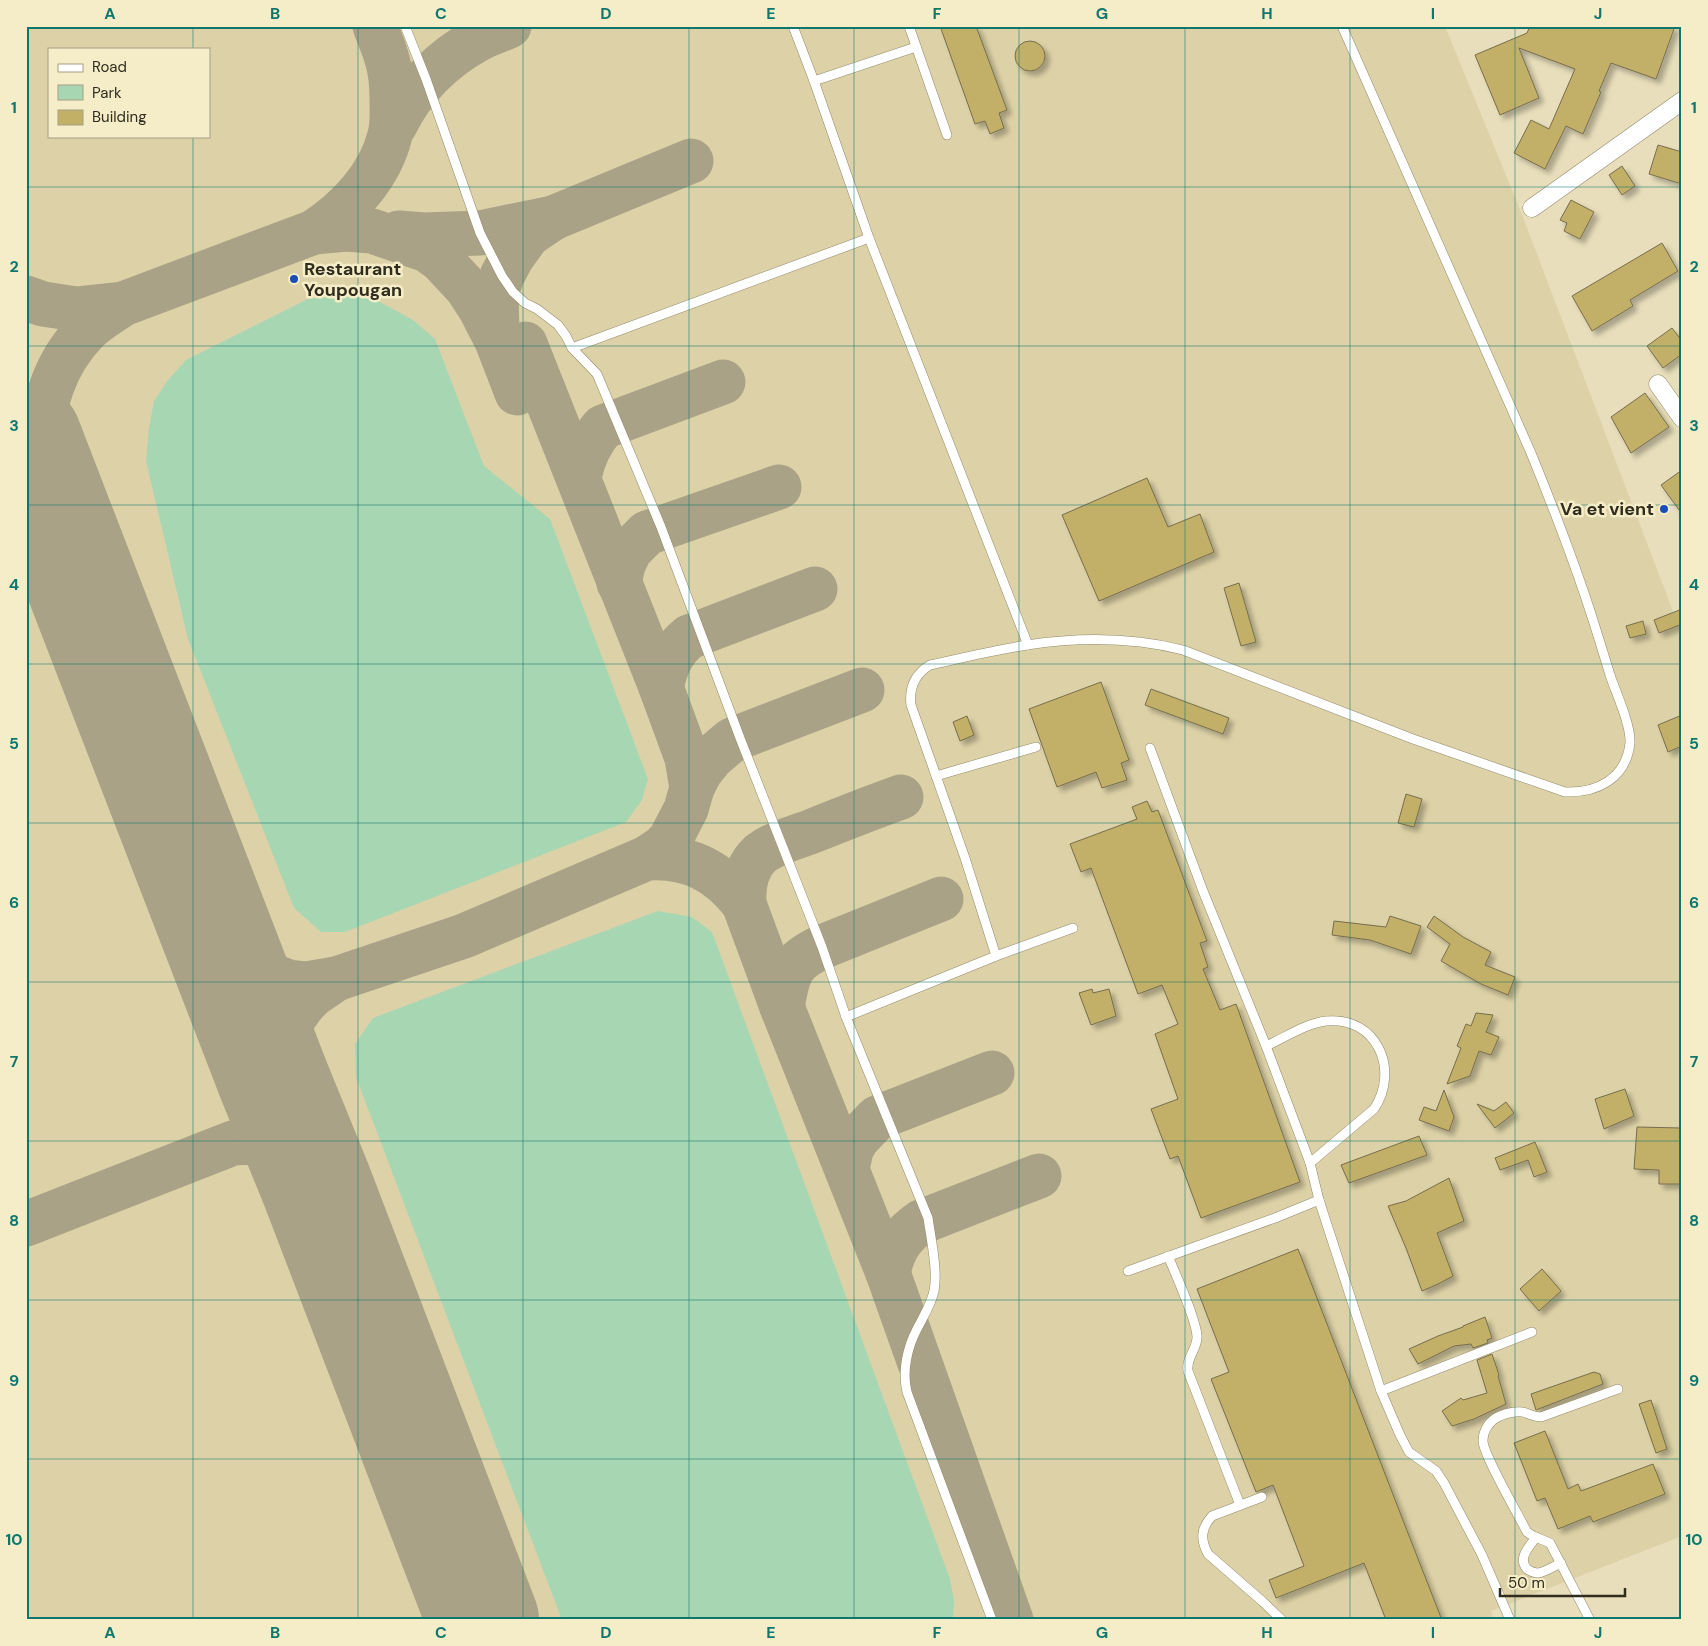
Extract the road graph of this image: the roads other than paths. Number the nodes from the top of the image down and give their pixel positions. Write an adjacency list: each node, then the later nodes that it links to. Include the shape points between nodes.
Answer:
1 (405, 26): 11 (lane, via 488,250 513,292 553,321)
2 (793, 26): 6 (lane)
3 (908, 26): 5 (lane)
4 (1342, 26): 14 (lane, via 1552,506 1630,732 1624,763 1604,785 1586,791 1565,792 1413,739 1183,650 1146,642 1110,640)
5 (916, 47): 6 (lane); 8 (lane)
6 (814, 81): 10 (lane)
7 (1682, 100): 9 (street)
8 (948, 135)
9 (1532, 208)
10 (869, 238): 11 (lane); 14 (lane)
11 (572, 348): 20 (lane, via 597,374 661,527)
12 (1658, 384): 13 (street)
13 (1682, 418)
14 (1028, 645): 17 (lane, via 930,665 917,677 910,696 911,705)
15 (1036, 746): 17 (lane)
16 (1150, 748): 21 (lane)
17 (936, 776): 19 (lane)
18 (1073, 928): 19 (lane)
19 (996, 956): 20 (lane)
20 (846, 1017): 33 (lane, via 928,1218 934,1290 915,1331 904,1379)
21 (1266, 1046): 22 (lane); 22 (lane, via 1315,1024 1336,1021 1365,1033 1383,1059 1386,1080 1374,1109)
22 (1310, 1163): 23 (lane)
23 (1319, 1200): 24 (lane); 28 (lane)
24 (1168, 1256): 25 (lane); 30 (lane, via 1196,1331 1196,1346 1188,1360 1188,1372)
25 (1128, 1271)
26 (1532, 1332): 28 (lane)
27 (1618, 1389): 31 (lane, via 1541,1417 1519,1411 1500,1416 1484,1433 1484,1449 1526,1529)
28 (1381, 1390): 35 (lane, via 1409,1452 1436,1471 1444,1483 1482,1555)
29 (1262, 1497): 30 (lane)
30 (1240, 1505): 34 (lane, via 1212,1516 1206,1522 1203,1546)
31 (1536, 1537): 32 (lane, via 1550,1543); 32 (lane, via 1524,1553 1526,1568 1540,1573)
32 (1561, 1563): 36 (lane)
33 (992, 1620)
34 (1282, 1620)
35 (1510, 1620)
36 (1590, 1620)

